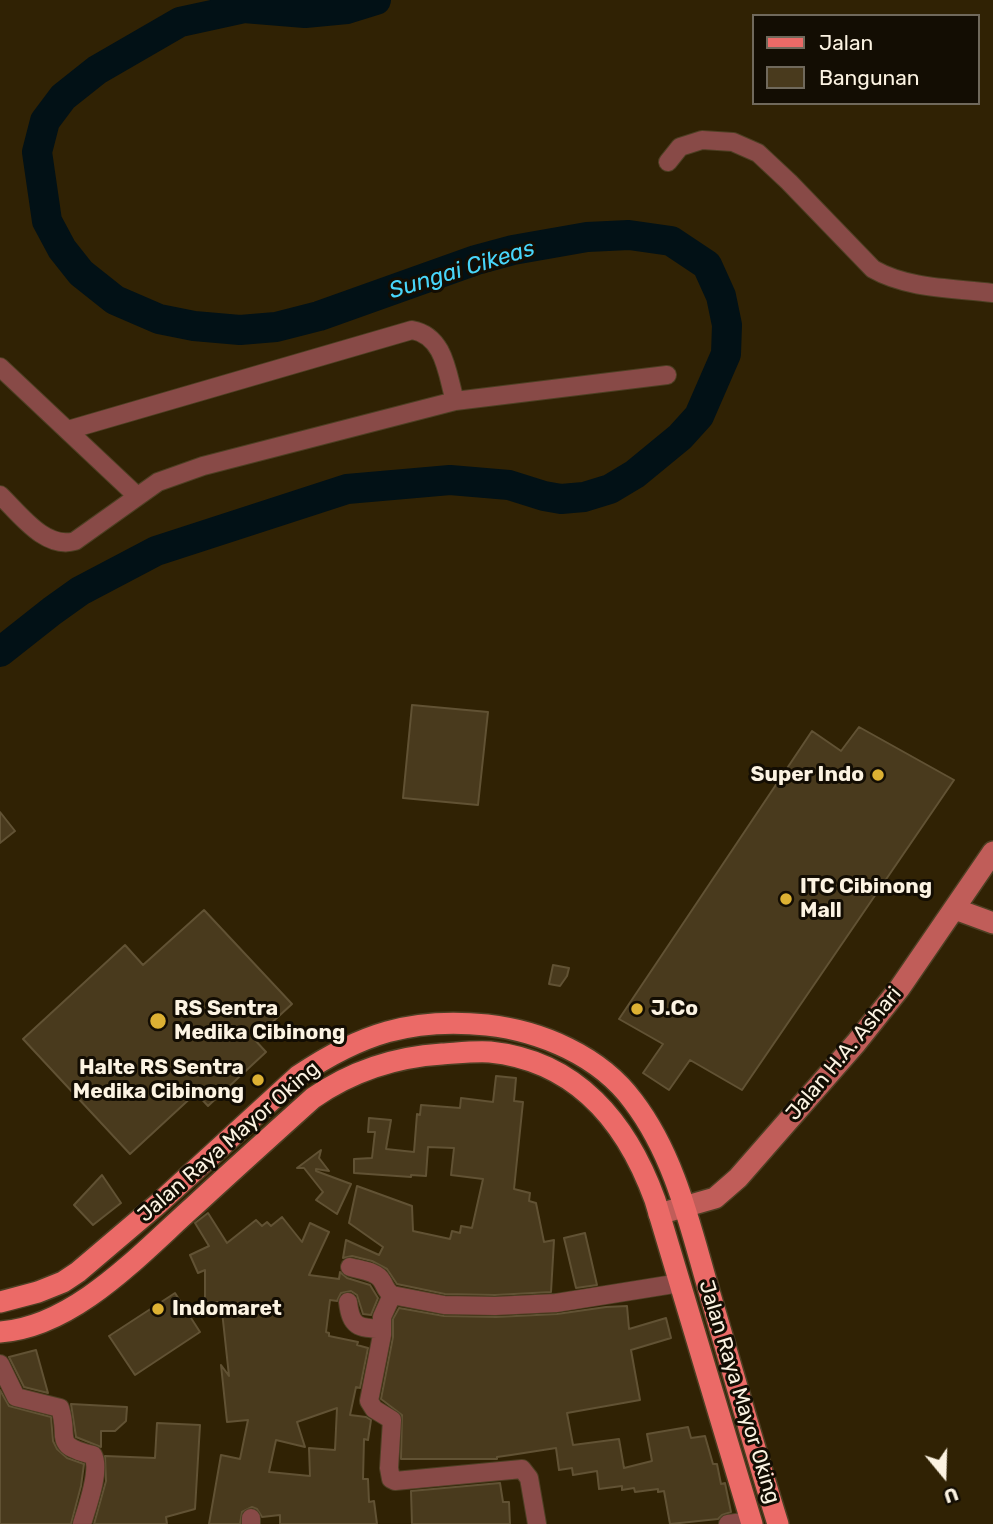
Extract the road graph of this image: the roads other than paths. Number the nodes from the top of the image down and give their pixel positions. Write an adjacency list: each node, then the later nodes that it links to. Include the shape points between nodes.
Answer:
1 (668, 162): 2 (street, via 680,147 702,140 733,142 758,153 873,269 907,283)
2 (993, 293)
3 (0, 367): 6 (street)
4 (667, 375): 5 (street)
5 (455, 401): 6 (street, via 439,347 426,334 412,330); 8 (street, via 203,466)
6 (68, 430): 8 (street)
7 (0, 495): 8 (street, via 37,530 66,544)
8 (136, 495)
9 (993, 852): 10 (street, Jalan H.A. Ashari)
10 (955, 909): 11 (street); 12 (street, Jalan H.A. Ashari, via 856,1043 738,1178 715,1198)
11 (993, 923)
12 (684, 1206): 13 (street, Jalan H.A. Ashari); 17 (main road, Jalan Raya Mayor Oking, via 647,1121 616,1082 585,1057 544,1038 502,1027 425,1023 361,1040 320,1061 78,1272 38,1292); 26 (main road, Jalan Raya Mayor Oking)
13 (659, 1214): 15 (main road, Jalan Raya Mayor Oking); 20 (main road, Jalan Raya Mayor Oking, via 628,1140 603,1108 568,1079 536,1063 489,1052 383,1062 313,1098 128,1265 78,1304 41,1322)
14 (350, 1267): 16 (street, via 377,1275)
15 (680, 1283): 16 (street, via 531,1304 444,1305); 22 (main road, Jalan Raya Mayor Oking)
16 (392, 1295): 19 (street)
17 (0, 1302)
18 (348, 1302): 19 (street, via 350,1319 356,1325)
19 (382, 1329): 24 (street, via 369,1401 391,1420 391,1479 522,1469 529,1478)
20 (0, 1332)
21 (0, 1364): 23 (street, via 16,1397 60,1408 69,1448 96,1459)
22 (751, 1522): 25 (street)
23 (82, 1524)
24 (537, 1524)
25 (728, 1524)
26 (778, 1524)

